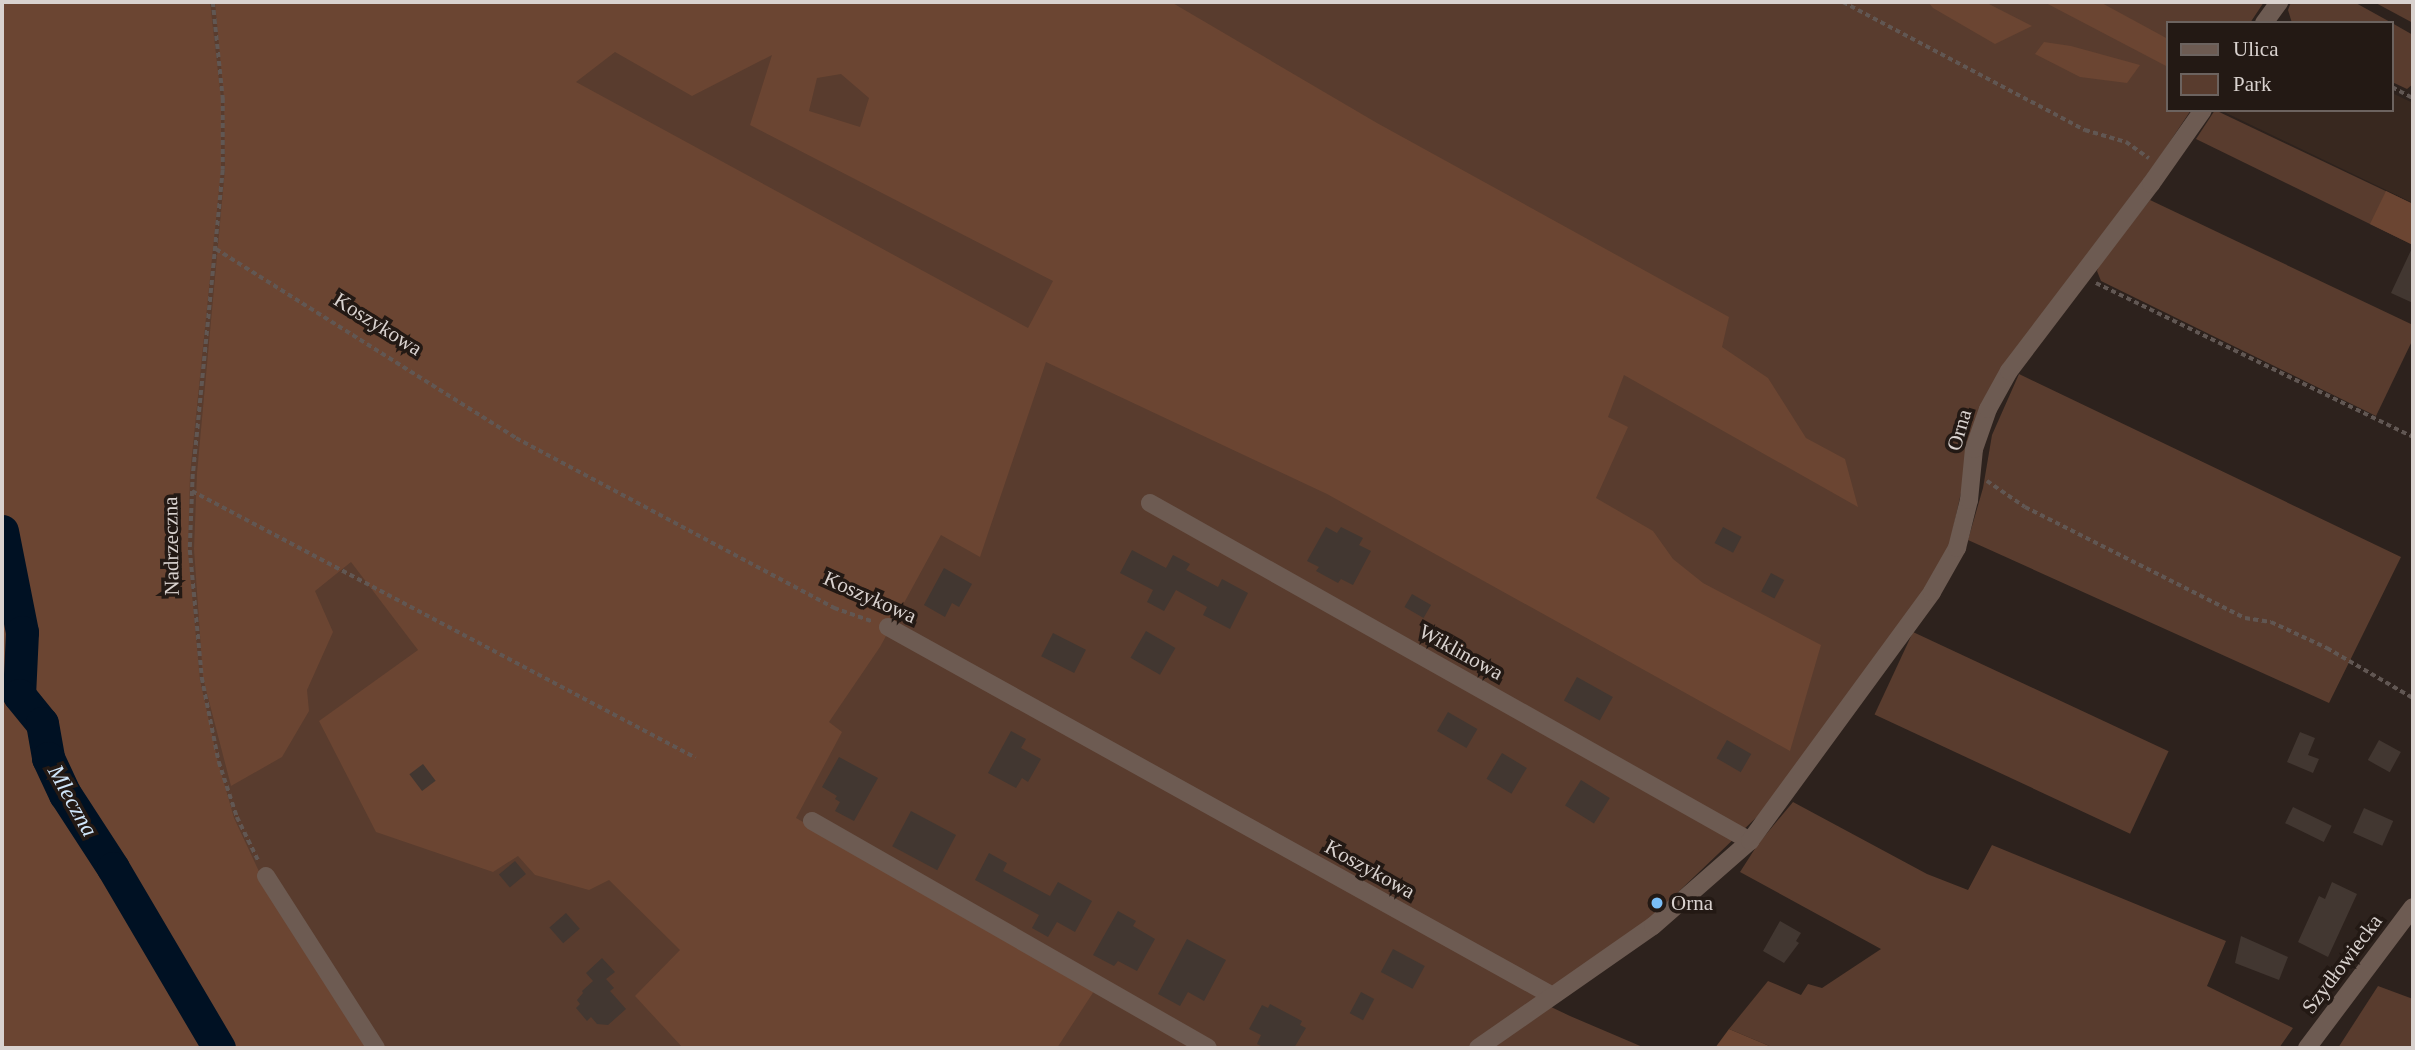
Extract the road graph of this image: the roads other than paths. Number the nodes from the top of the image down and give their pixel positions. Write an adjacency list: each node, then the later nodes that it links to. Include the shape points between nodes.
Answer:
1 (2279, 2): 2 (street)
2 (2265, 21)
3 (2202, 112): 7 (street, Orna, via 2009,371 1974,449 1969,500 1957,548 1932,592)
4 (1150, 503): 7 (street, Wiklinowa)
5 (888, 626): 10 (street, Koszykowa)
6 (812, 821): 12 (street)
7 (1750, 841): 10 (street, Orna, via 1653,926)
8 (266, 876): 11 (street)
9 (2413, 907): 14 (street, Szydłowiecka)
10 (1550, 995): 13 (street, Orna)
11 (376, 1048)
12 (1209, 1048)
13 (1478, 1048)
14 (2307, 1048)

